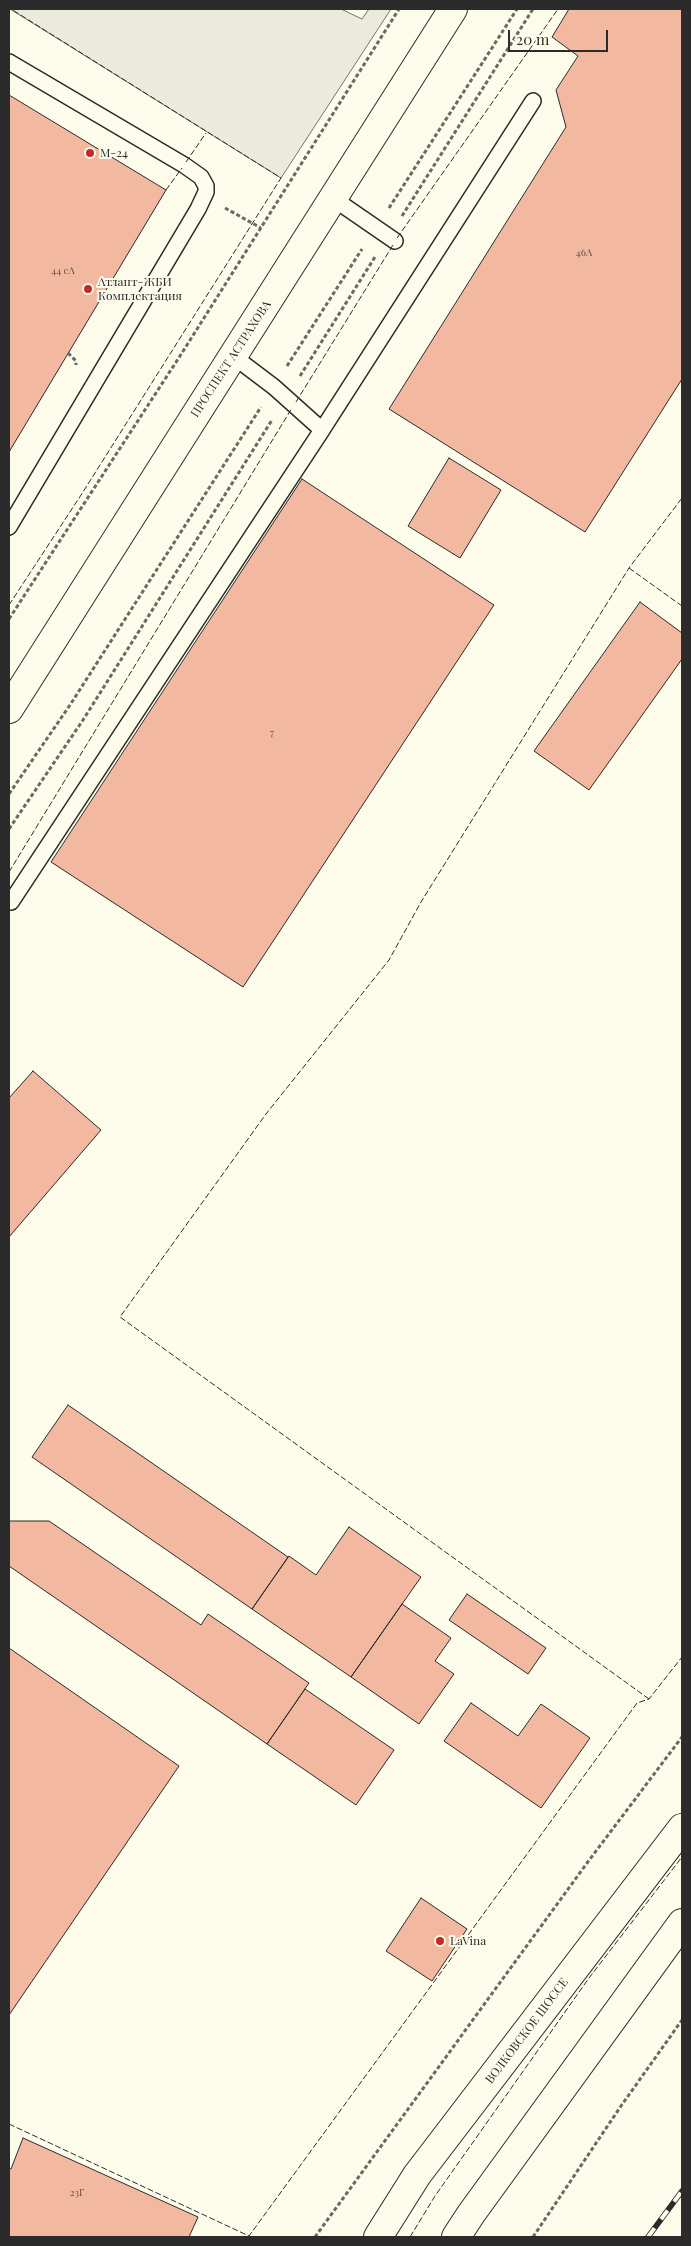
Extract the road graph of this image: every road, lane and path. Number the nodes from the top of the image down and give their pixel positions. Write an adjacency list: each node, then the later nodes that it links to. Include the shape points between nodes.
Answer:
1 (399, 9): 7 (path)
2 (453, 9): 6 (main road, ПРОСПЕКТ АСТРАХОВА)
3 (9, 62): 5 (lane, via 201,177 206,186)
4 (533, 101): 10 (lane)
5 (204, 196): 7 (path); 11 (lane)
6 (334, 199): 8 (lane); 9 (main road, ПРОСПЕКТ АСТРАХОВА)
7 (261, 228): 12 (path)
8 (395, 241)
9 (233, 356): 10 (lane); 13 (main road, ПРОСПЕКТ АСТРАХОВА)
10 (322, 430): 14 (lane)
11 (9, 527)
12 (9, 619)
13 (9, 709)
14 (11, 902)
15 (682, 1737): 19 (path)
16 (682, 1828): 20 (main road, ВОЛКОВСКОЕ ШОССЕ, via 417,2175)
17 (682, 1923): 21 (main road)
18 (682, 2020): 22 (path)
19 (315, 2237)
20 (378, 2237)
21 (456, 2237)
22 (533, 2237)

